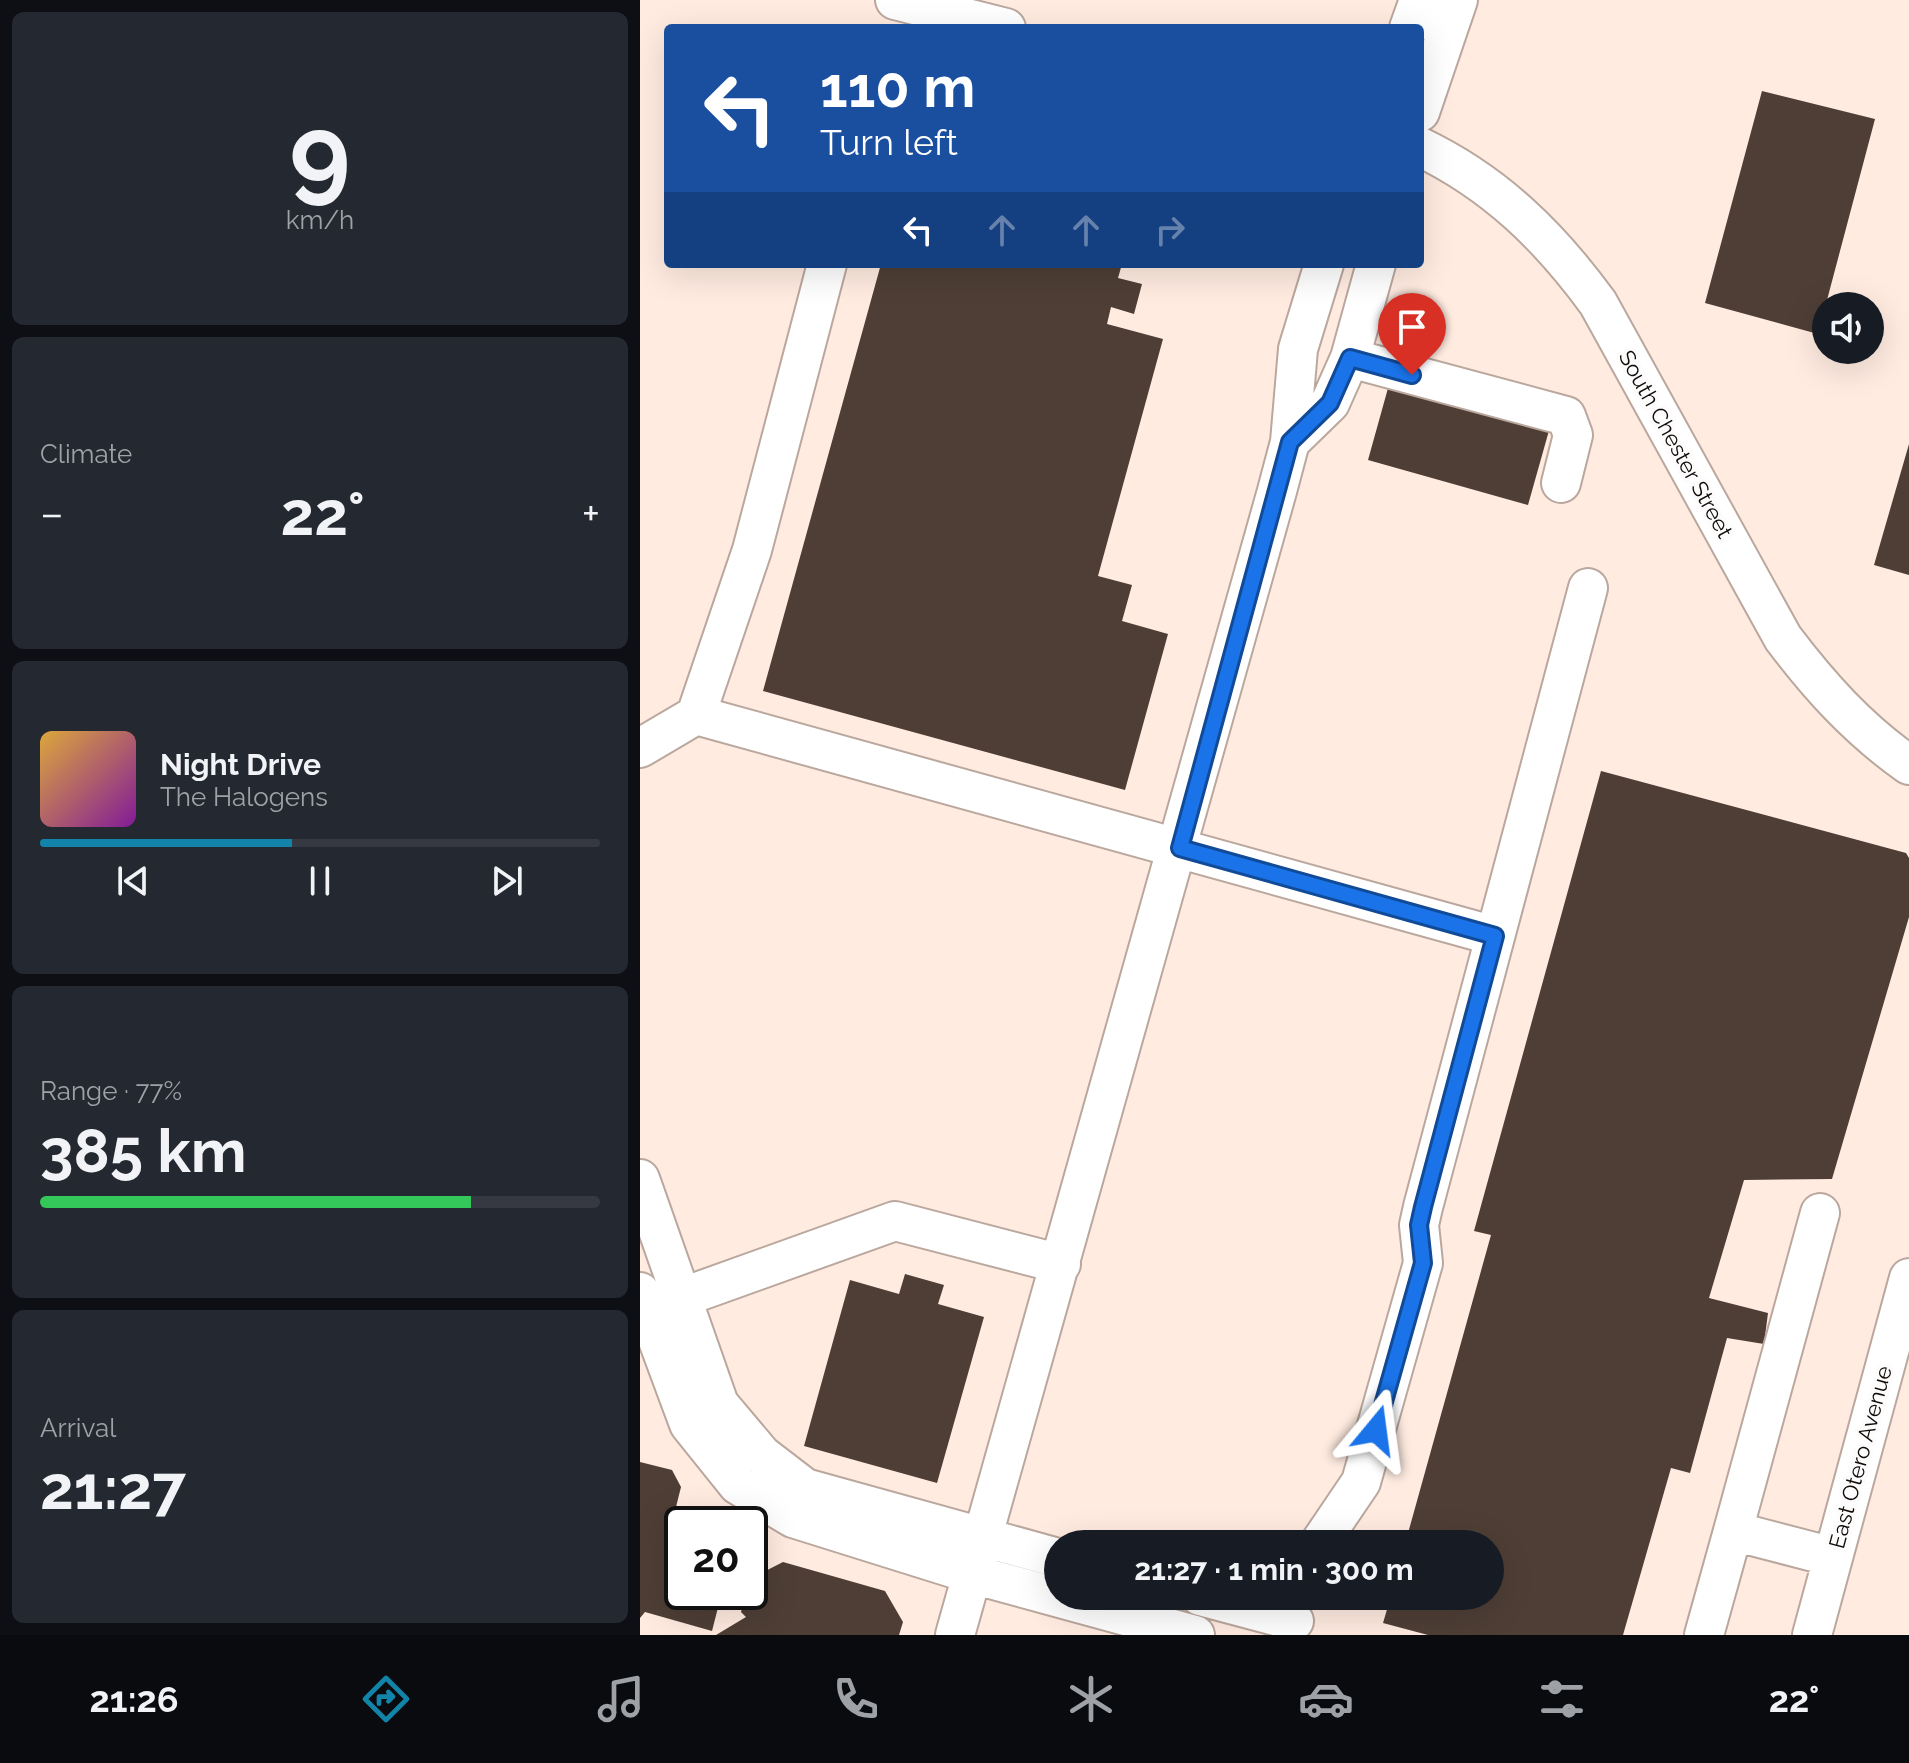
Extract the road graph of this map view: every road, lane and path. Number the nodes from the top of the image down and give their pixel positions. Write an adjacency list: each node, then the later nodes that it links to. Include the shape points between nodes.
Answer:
1 (894, 0): 4 (street); 5 (street)
2 (1419, 0): 6 (street)
3 (1458, 0): 7 (street)
4 (888, 24)
5 (990, 24)
6 (1410, 24)
7 (1424, 100)
8 (1424, 149): 18 (street, South Chester Street, via 1456,164 1509,202 1577,275 1598,303 1783,638 1853,721)
9 (826, 268): 16 (street, via 752,550)
10 (1323, 268): 13 (street, via 1298,349)
11 (1375, 268): 12 (street)
12 (1350, 358): 13 (street, via 1330,403); 14 (street, via 1566,416 1573,435)
13 (1290, 442): 19 (street)
14 (1561, 483)
15 (1588, 588): 20 (street)
16 (696, 715): 17 (street); 19 (street)
17 (640, 748)
18 (1909, 765)
19 (1180, 848): 20 (street); 23 (street)
20 (1495, 936): 27 (street, via 1419,1225 1423,1263 1361,1482)
21 (640, 1179): 25 (street)
22 (1820, 1213): 28 (street)
23 (1061, 1264): 25 (street, via 895,1221); 29 (street)
24 (1909, 1278): 31 (street, East Otero Avenue)
25 (682, 1298): 26 (street); 29 (street, via 719,1404 762,1455 805,1488)
26 (642, 1304): 32 (street, via 689,1424 738,1485 793,1518)
27 (1328, 1530)
28 (1733, 1531): 31 (street); 37 (street)
29 (983, 1537): 30 (street); 32 (street)
30 (1044, 1554)
31 (1833, 1557): 38 (street, East Otero Avenue)
32 (972, 1574): 35 (street); 36 (street)
33 (1263, 1610): 34 (street)
34 (1295, 1617)
35 (955, 1635)
36 (1195, 1635)
37 (1704, 1635)
38 (1812, 1635)

